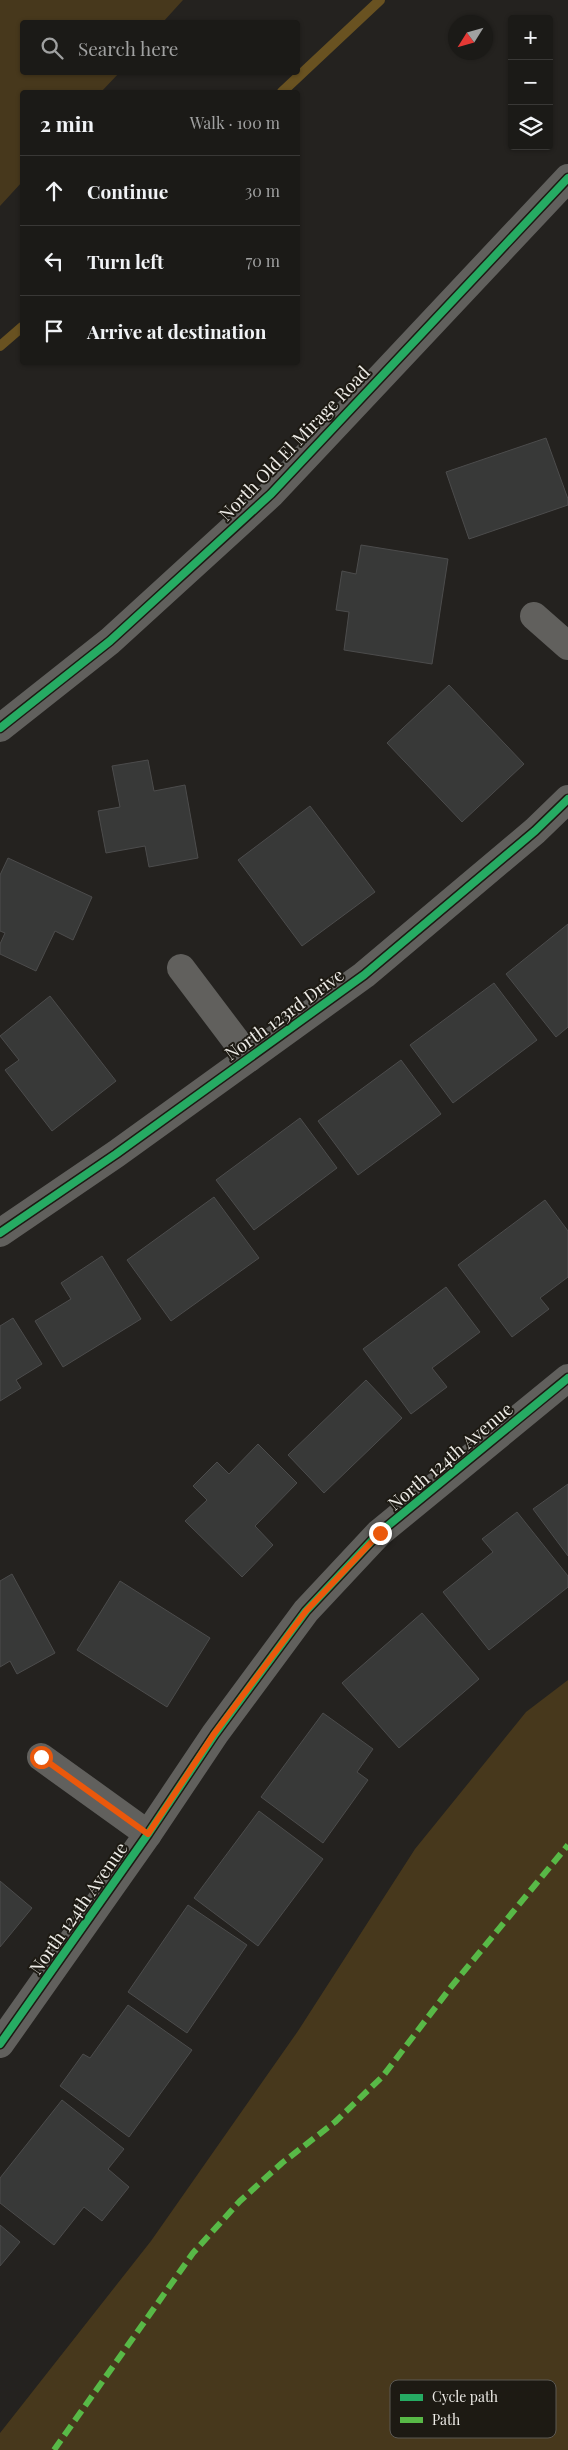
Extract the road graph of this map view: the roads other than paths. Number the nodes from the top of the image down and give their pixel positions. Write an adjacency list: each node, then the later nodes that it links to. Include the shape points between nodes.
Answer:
1 (568, 178): 4 (street, North Old El Mirage Road, via 271,494 110,641)
2 (534, 616): 3 (street)
3 (568, 646)
4 (0, 728)
5 (568, 799): 7 (street, North 123rd Drive, via 535,831 364,975)
6 (181, 968): 7 (street)
7 (249, 1058): 8 (street, North 123rd Drive, via 116,1154)
8 (0, 1232)
9 (568, 1378): 11 (street, North 124th Avenue, via 380,1533 306,1611 214,1734)
10 (41, 1757): 11 (street)
11 (148, 1834): 12 (street, North 124th Avenue)
12 (0, 2044)

